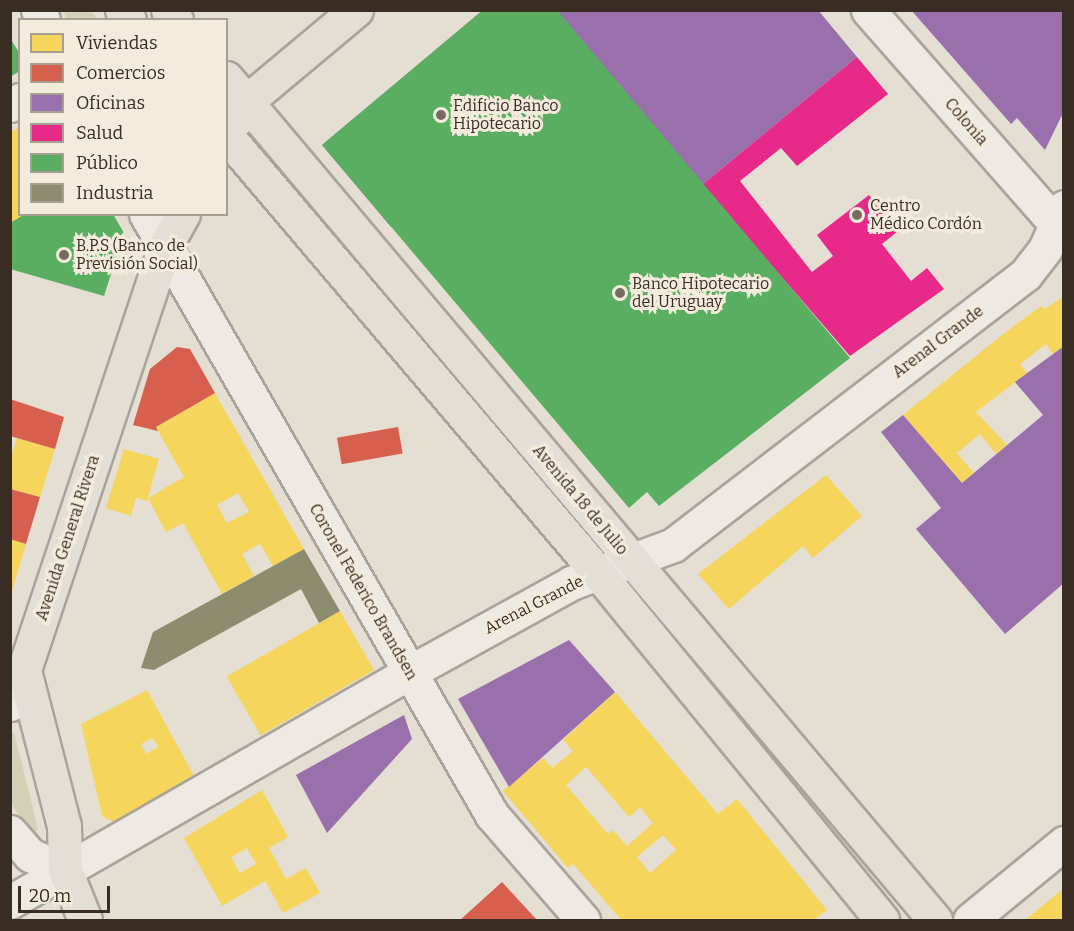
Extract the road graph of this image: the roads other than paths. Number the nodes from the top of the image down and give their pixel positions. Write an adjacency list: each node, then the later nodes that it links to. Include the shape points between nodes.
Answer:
1 (356, 10): 3 (main road)
2 (868, 10): 8 (street, Colonia)
3 (237, 89): 4 (main road); 10 (main road, Avenida 18 de Julio)
4 (228, 131)
5 (228, 137): 11 (main road, Avenida 18 de Julio)
6 (147, 216): 9 (street)
7 (182, 216): 9 (main road, Avenida General Rivera)
8 (1061, 221): 10 (street, Arenal Grande, via 1025,275 673,545)
9 (164, 248): 12 (main road, Avenida General Rivera); 13 (street, Coronel Federico Brandsen)
10 (632, 562): 11 (street, Arenal Grande); 22 (main road, Avenida 18 de Julio)
11 (599, 574): 13 (street, Arenal Grande, via 571,583); 21 (main road, Avenida 18 de Julio)
12 (24, 670): 14 (street); 17 (main road, via 64,826)
13 (410, 672): 17 (street, Arenal Grande); 20 (street, Coronel Federico Brandsen, via 492,815)
14 (10, 704)
15 (10, 832): 17 (street, via 30,855)
16 (1064, 843): 23 (street)
17 (64, 870): 18 (street, Arenal Grande); 19 (main road)
18 (10, 902)
19 (85, 921)
20 (583, 921)
21 (882, 921)
22 (935, 921)
23 (970, 921)

